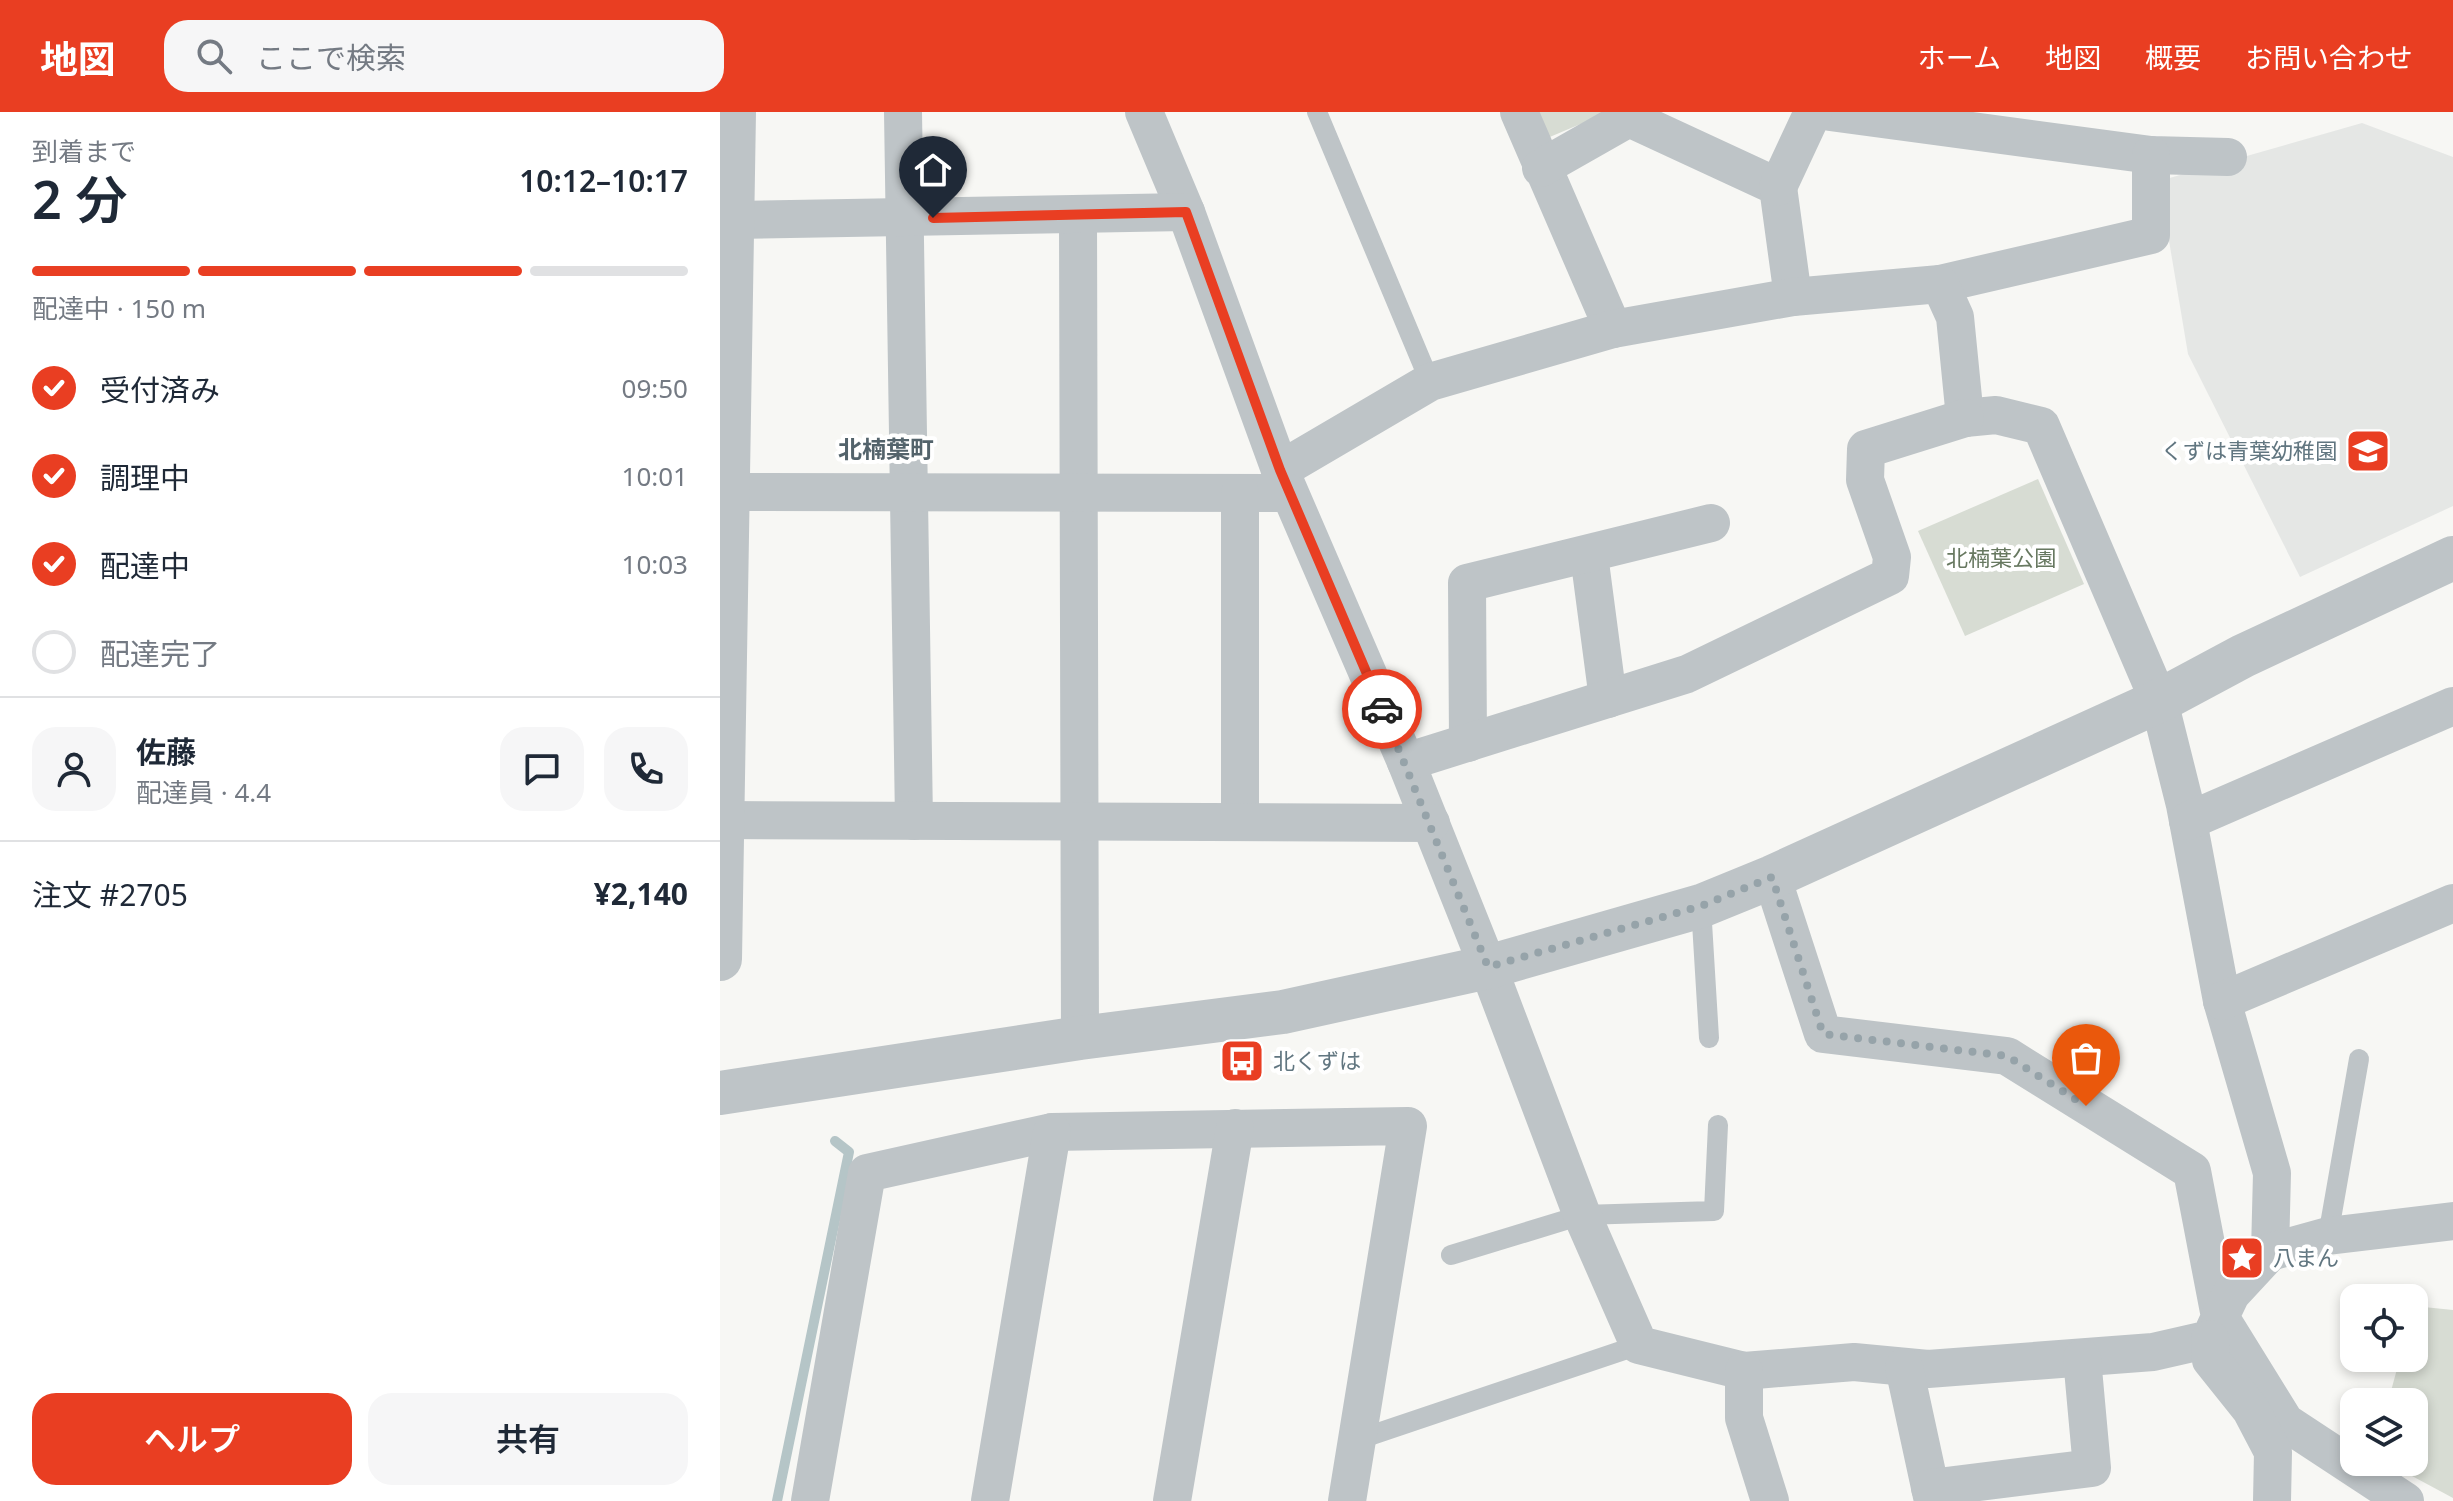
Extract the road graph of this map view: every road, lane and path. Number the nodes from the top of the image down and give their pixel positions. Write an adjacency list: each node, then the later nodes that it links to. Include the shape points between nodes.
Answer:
1 (903, 112): 15 (street)
2 (1144, 112): 13 (street)
3 (1317, 112): 20 (lane)
4 (1519, 112): 11 (street)
5 (1813, 112): 12 (street)
6 (1830, 112): 9 (street)
7 (1630, 115): 11 (street); 12 (street)
8 (729, 140): 16 (street)
9 (2151, 155): 10 (street); 17 (street, via 2151,235)
10 (2228, 157)
11 (1541, 168): 19 (street)
12 (1778, 187): 18 (street)
13 (1186, 212): 14 (street); 22 (street)
14 (1078, 215): 15 (street); 25 (street)
15 (904, 219): 16 (street); 24 (street)
16 (732, 220): 23 (street)
17 (1940, 284): 18 (street); 21 (street, via 1955,317)
18 (1793, 297): 19 (street)
19 (1613, 329): 20 (street)
20 (1430, 382): 22 (street)
21 (1965, 418): 30 (street, via 1866,449 1865,480 1892,557 1890,576 1687,674); 31 (street, via 1996,415 2041,426)
22 (1284, 481): 26 (street); 34 (street)
23 (724, 492): 24 (street); 35 (street)
24 (909, 493): 25 (street); 37 (street)
25 (1078, 493): 26 (street); 39 (street)
26 (1240, 493): 40 (street)
27 (1711, 523): 28 (street)
28 (1589, 555): 30 (street); 33 (street, via 1467,583)
29 (2453, 558): 31 (street)
30 (1608, 699): 33 (street)
31 (2159, 701): 38 (street); 42 (street)
32 (2453, 706): 38 (street)
33 (1468, 743): 34 (street)
34 (1406, 762): 41 (street)
35 (722, 765): 36 (street)
36 (722, 820): 37 (street); 45 (street)
37 (914, 821): 39 (street)
38 (2188, 821): 47 (street)
39 (1079, 822): 40 (street); 48 (street)
40 (1240, 822): 41 (street)
41 (1431, 823): 46 (street)
42 (1772, 877): 44 (street); 60 (street, via 1823,1034 2007,1056 2192,1171)
43 (2453, 903): 47 (street)
44 (1701, 906): 46 (street); 49 (lane)
45 (720, 959)
46 (1488, 967): 48 (street, via 1283,1012); 55 (street)
47 (2222, 1001): 58 (street, via 2272,1173)
48 (1080, 1038): 51 (street)
49 (1709, 1038)
50 (2359, 1059): 57 (lane)
51 (720, 1093)
52 (1718, 1125): 55 (lane, via 1714,1211)
53 (1235, 1128): 54 (street); 65 (street, via 1408,1126); 69 (street)
54 (1052, 1132): 67 (street, via 867,1173); 68 (street)
55 (1582, 1215): 59 (lane); 61 (street)
56 (2453, 1221): 57 (street)
57 (2328, 1236): 58 (street)
58 (2270, 1252): 60 (street, via 2231,1294)
59 (1451, 1255)
60 (2215, 1328): 62 (street, via 2153,1352); 72 (street, via 2211,1360 2251,1410 2273,1452); 73 (street, via 2285,1422)
61 (1639, 1345): 64 (street); 65 (lane)
62 (2082, 1358): 63 (street); 66 (street, via 2092,1468)
63 (1904, 1367): 64 (street, via 1854,1362); 66 (street)
64 (1744, 1371): 71 (street, via 1744,1418)
65 (1357, 1440): 70 (street)
66 (1932, 1494)
67 (810, 1501)
68 (990, 1501)
69 (1172, 1501)
70 (1347, 1501)
71 (1770, 1501)
72 (2272, 1501)
73 (2405, 1501)

